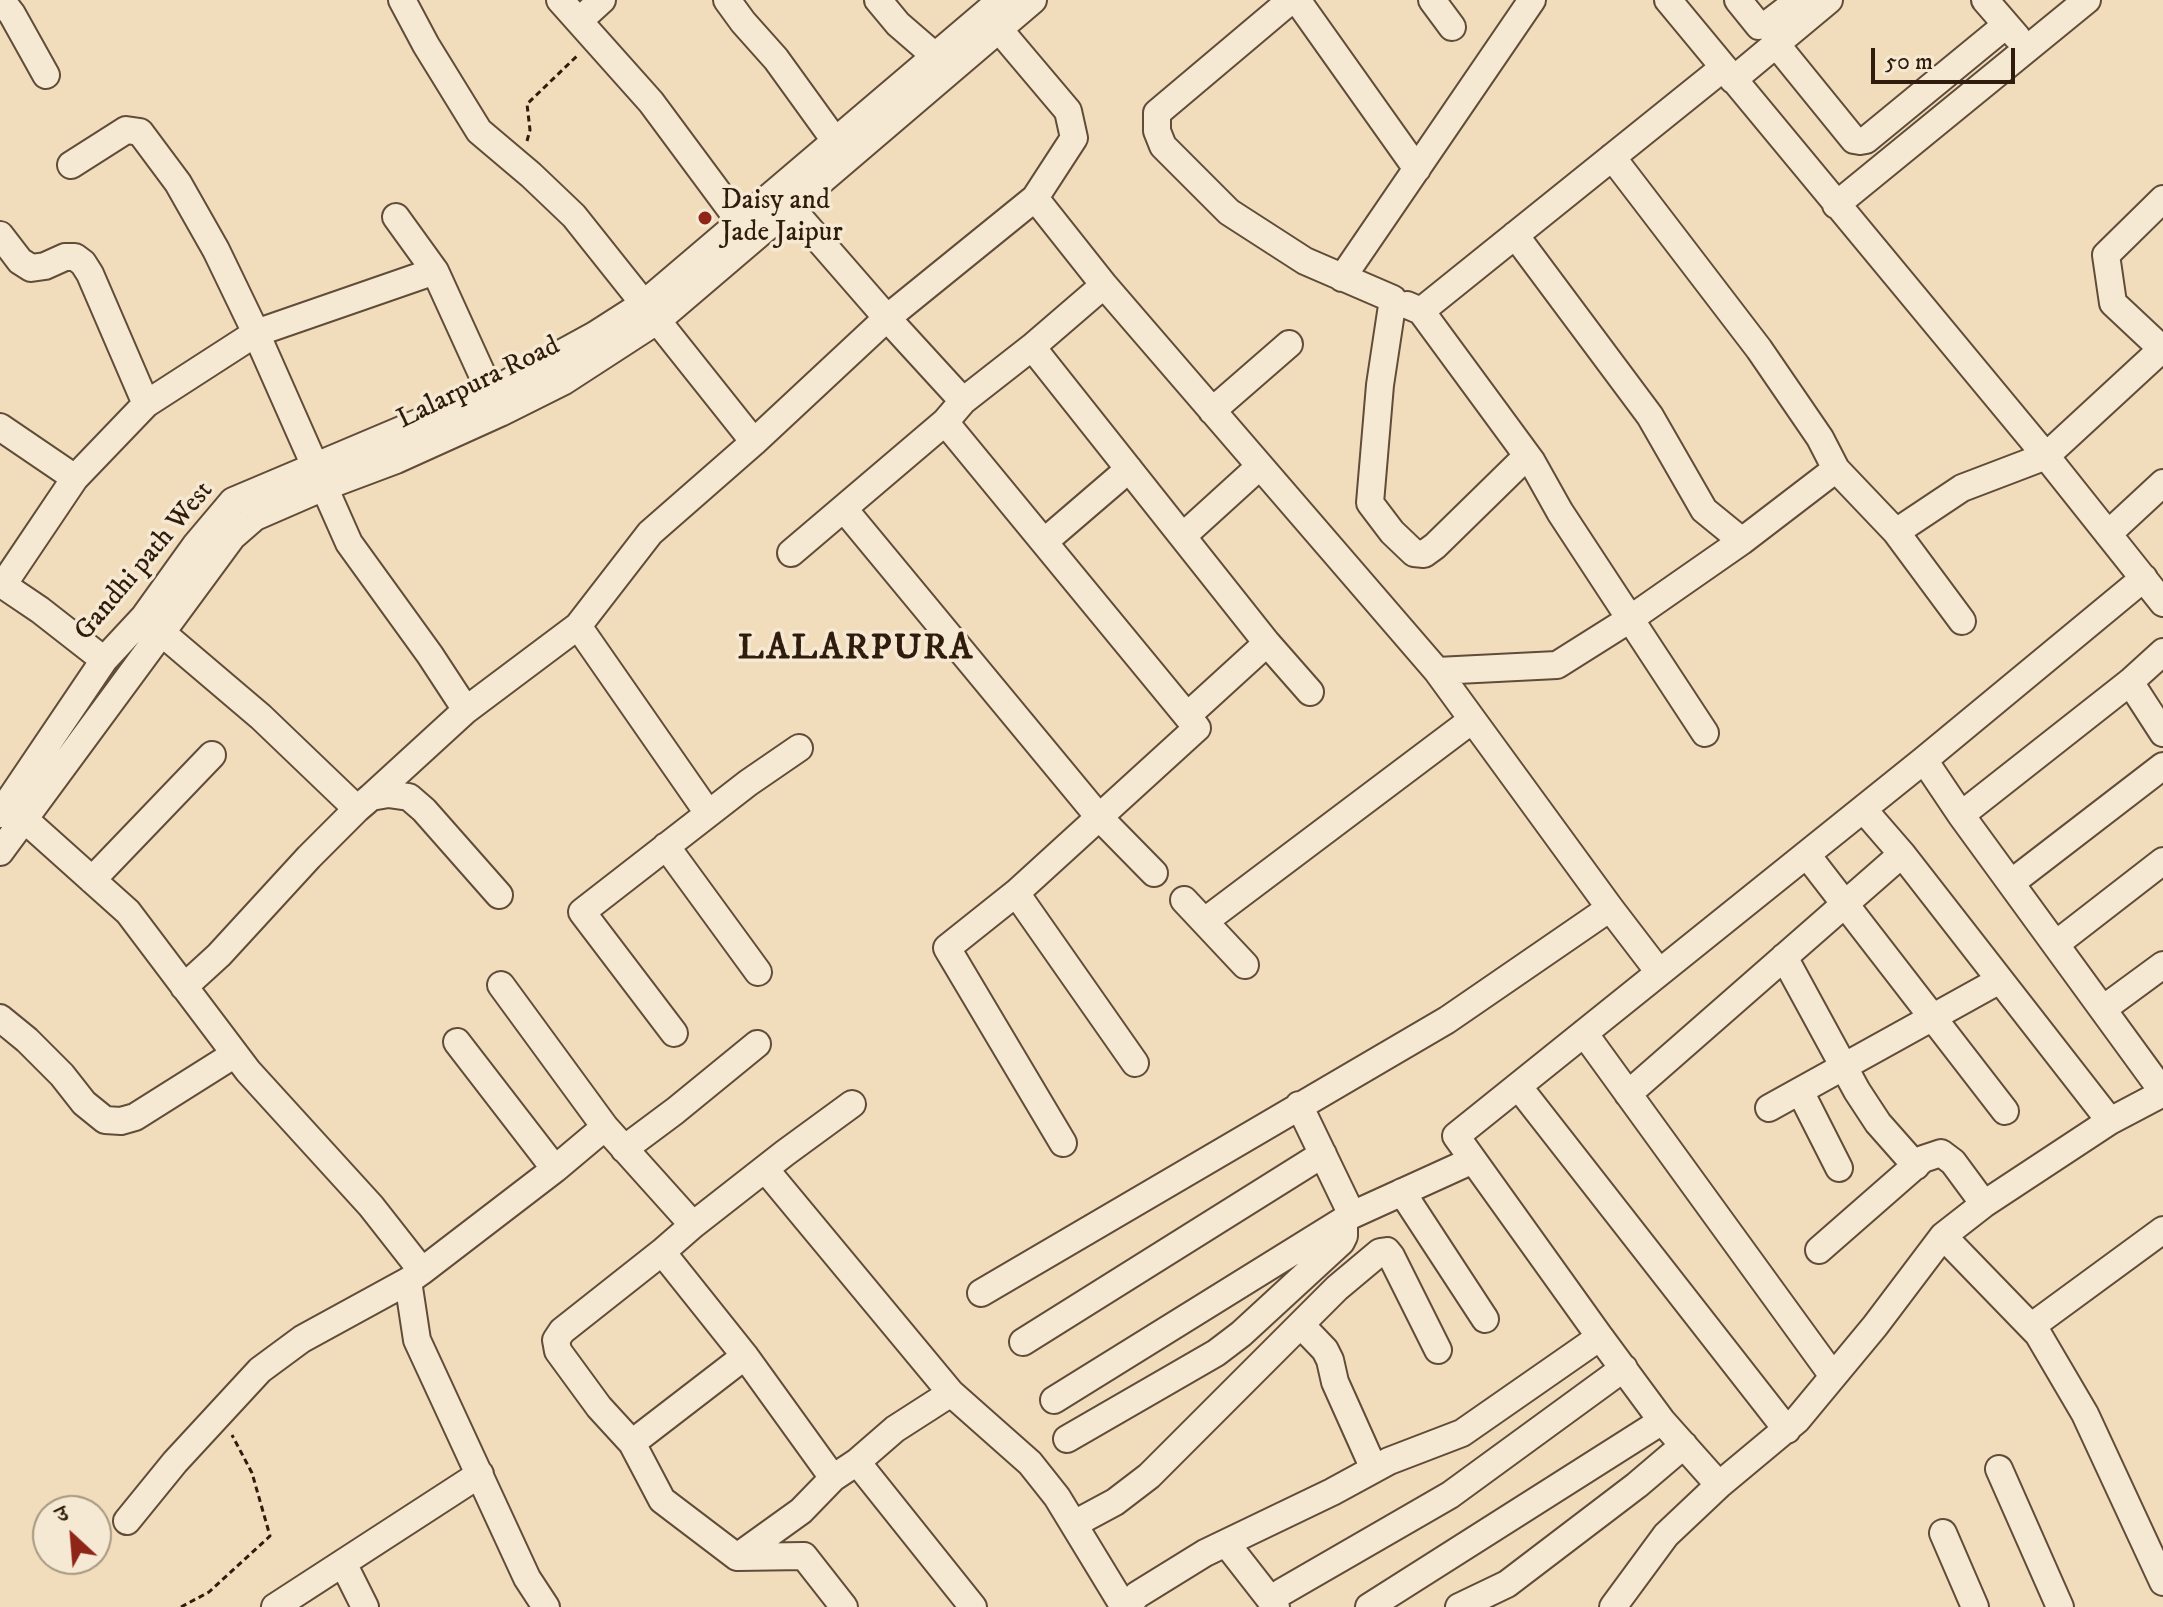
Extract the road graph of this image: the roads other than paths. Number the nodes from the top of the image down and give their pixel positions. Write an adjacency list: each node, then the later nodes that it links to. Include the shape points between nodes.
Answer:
1 (1, 0): 25 (street)
2 (402, 0): 42 (street, via 479,131 574,216)
3 (560, 0): 20 (street)
4 (602, 0): 20 (street)
5 (727, 0): 26 (street)
6 (878, 0): 23 (street)
7 (1033, 0): 17 (street)
8 (1294, 0): 29 (street); 39 (street, via 1157,113 1157,131 1163,146 1229,212)
9 (1432, 0): 19 (street)
10 (1532, 0): 29 (street)
11 (1668, 0): 24 (street)
12 (1738, 0): 13 (street, via 1759,26)
13 (1799, 0)
14 (1829, 0): 21 (street)
15 (1985, 0): 18 (street)
16 (2087, 0): 22 (street)
17 (995, 15): 23 (street, Gandhi path West); 26 (street); 30 (street, via 1068,111 1074,138)
18 (2006, 25): 21 (street, via 1860,141); 22 (street)
19 (1452, 27)
20 (587, 30): 35 (street, via 659,113)
21 (1776, 44): 24 (street)
22 (2027, 49): 33 (street)
23 (935, 56): 26 (street, Gandhi path West)
24 (1728, 74): 27 (street); 33 (street)
25 (46, 75)
26 (843, 149): 31 (street, Gandhi path West)
27 (1612, 157): 37 (street); 60 (street, via 1759,349)
28 (71, 165): 45 (street, via 126,130 140,132 178,183)
29 (1417, 169): 39 (street)
30 (1035, 198): 40 (street); 44 (street)
31 (784, 199): 35 (street, Gandhi path West); 42 (street); 44 (street)
32 (2163, 199): 48 (street, via 2106,255 2113,303)
33 (1836, 205): 57 (street)
34 (396, 217): 38 (street)
35 (740, 222): 42 (street, Gandhi path West)
36 (0, 235): 51 (street, via 31,268 65,257 83,263)
37 (1515, 235): 43 (street); 68 (street, via 1650,416 1704,510)
38 (435, 271): 45 (street); 50 (street)
39 (1342, 278): 41 (street)
40 (1104, 285): 47 (street); 52 (street)
41 (1393, 299): 43 (street); 56 (street, via 1370,503 1392,532 1414,553 1424,554)
42 (652, 311): 50 (street, Gandhi path West, via 595,335); 55 (street)
43 (1421, 311): 56 (street)
44 (887, 318): 49 (street); 55 (street)
45 (256, 333): 51 (street); 61 (street)
46 (1289, 344): 52 (street)
47 (1032, 347): 49 (street); 59 (street)
48 (2162, 349): 57 (street)
49 (963, 401): 53 (street)
50 (496, 403): 61 (street, Gandhi path West)
51 (146, 404): 62 (street)
52 (1212, 411): 58 (street)
53 (945, 422): 64 (street); 69 (street)
54 (0, 427): 62 (street)
55 (754, 442): 76 (street, via 650,533)
56 (1527, 456): 74 (street)
57 (2046, 456): 65 (street, via 1962,488); 66 (street)
58 (1260, 466): 67 (street); 81 (street)
59 (1129, 469): 67 (street); 69 (street)
60 (1836, 469): 65 (street); 68 (street)
61 (319, 476): 77 (street, via 232,537); 80 (street, Gandhi path West, via 233,501); 84 (street, via 349,543)
62 (75, 478): 72 (street)
63 (2163, 483): 66 (street)
64 (844, 509): 70 (street); 98 (street)
65 (1896, 532): 75 (street)
66 (2108, 534): 71 (street)
67 (1183, 536): 78 (street)
68 (1742, 541): 74 (street)
69 (1044, 542): 85 (street)
70 (791, 553)
71 (2144, 578): 73 (street); 91 (street)
72 (2, 587): 80 (street)
73 (2163, 603)
74 (1630, 619): 81 (street, via 1557,665); 87 (street)
75 (1962, 621)
76 (578, 626): 84 (street); 96 (street)
77 (161, 632): 93 (street); 95 (street)
78 (1267, 643): 83 (street); 85 (street)
79 (2163, 652): 82 (street)
80 (104, 660): 95 (street, Gandhi path West)
81 (1437, 671): 86 (street)
82 (2130, 682): 88 (street); 97 (street)
83 (1310, 692)
84 (466, 710): 93 (street)
85 (1187, 716): 98 (street, via 1197,728)
86 (1472, 720): 111 (street); 112 (street)
87 (1705, 733)
88 (2163, 733)
89 (799, 748): 96 (street)
90 (212, 755): 105 (street)
91 (1924, 760): 94 (street); 97 (street)
92 (2163, 766): 106 (street)
93 (364, 803): 108 (street, via 388,794 409,797); 121 (street)
94 (1863, 809): 101 (street); 102 (street)
95 (11, 812): 100 (street); 105 (street)
96 (708, 813): 99 (street)
97 (1961, 815): 106 (street)
98 (1099, 817): 104 (street); 107 (street)
99 (666, 846): 117 (street); 125 (street, via 582,912)
100 (0, 852)
101 (1902, 854): 110 (street); 119 (street)
102 (1807, 855): 110 (street); 118 (street)
103 (2163, 861): 113 (street)
104 (1154, 873)
105 (92, 880): 121 (street, via 128,912)
106 (2011, 883): 113 (street)
107 (1016, 893): 130 (street); 142 (street, via 947,948)
108 (499, 895)
109 (1184, 900): 112 (street)
110 (1845, 904): 114 (street); 123 (street)
111 (1610, 908): 118 (street); 137 (street, via 1447,1020)
112 (1205, 921): 115 (street)
113 (2056, 944): 122 (street)
114 (1784, 957): 131 (street); 135 (street)
115 (1245, 965)
116 (2163, 965): 122 (street)
117 (758, 972)
118 (1659, 972): 126 (street)
119 (2000, 980): 123 (street); 140 (street)
120 (501, 985): 141 (street)
121 (184, 987): 129 (street)
122 (2103, 1009): 134 (street)
123 (1932, 1017): 131 (street); 139 (street)
124 (0, 1018): 129 (street, via 105,1120 135,1117)
125 (674, 1033)
126 (1584, 1033): 132 (street); 135 (street)
127 (457, 1042): 148 (street)
128 (757, 1044): 143 (street)
129 (235, 1054): 158 (street, via 371,1206)
130 (1135, 1063)
131 (1843, 1066): 133 (street); 146 (street, via 1878,1123)
132 (1518, 1086): 145 (street, via 1456,1136); 172 (street)
133 (1800, 1091): 138 (street); 147 (street)
134 (2163, 1092): 140 (street)
135 (1628, 1094): 168 (street)
136 (852, 1104): 149 (street)
137 (1299, 1105): 144 (street); 159 (street)
138 (1769, 1108)
139 (2005, 1111)
140 (2110, 1121): 151 (street)
141 (605, 1127): 143 (street); 148 (street)
142 (1063, 1143)
143 (624, 1149): 153 (street)
144 (1323, 1154): 152 (street); 164 (street)
145 (1473, 1160): 150 (street); 163 (street)
146 (1916, 1166): 151 (street, via 1941,1153); 156 (street)
147 (1839, 1168)
148 (555, 1169): 158 (street)
149 (765, 1169): 153 (street); 169 (street)
150 (1402, 1192): 152 (street); 160 (street)
151 (1984, 1204): 155 (street)
152 (1346, 1219): 170 (street); 173 (street, via 1341,1242 1241,1334)
153 (693, 1225): 157 (street)
154 (2163, 1230): 162 (street)
155 (1943, 1236): 162 (street); 168 (street)
156 (1819, 1250)
157 (662, 1252): 166 (street); 174 (street, via 556,1340 558,1351 599,1407)
158 (415, 1276): 179 (street, via 417,1340); 182 (street, via 302,1339 260,1370)
159 (981, 1293)
160 (1485, 1319)
161 (1301, 1325): 165 (street, via 1372,1257 1387,1251); 177 (street, via 1325,1350); 183 (street, via 1149,1476)
162 (2032, 1326): 188 (street, via 2085,1414)
163 (1600, 1337): 167 (street); 177 (street, via 1462,1433)
164 (1023, 1342)
165 (1438, 1350)
166 (745, 1356): 174 (street); 180 (street)
167 (1624, 1368): 171 (street); 189 (street, via 1450,1495)
168 (1833, 1376): 172 (street)
169 (951, 1393): 176 (street, via 895,1429); 183 (street, via 1030,1463)
170 (1054, 1400)
171 (1662, 1421): 175 (street); 196 (street)
172 (1787, 1430): 181 (street)
173 (1067, 1439)
174 (632, 1443): 186 (street, via 662,1500)
175 (1684, 1445): 181 (street); 197 (street, via 1507,1584)
176 (857, 1462): 180 (street); 194 (street)
177 (1374, 1469): 185 (street)
178 (1999, 1469): 200 (street)
179 (480, 1474): 187 (street); 190 (street)
180 (833, 1478): 186 (street, via 801,1511)
181 (1719, 1485): 198 (street, via 1666,1535)
182 (127, 1521)
183 (1074, 1524): 195 (street)
184 (1943, 1533): 199 (street)
185 (1226, 1543): 189 (street); 195 (street)
186 (737, 1557): 193 (street, via 804,1556)
187 (343, 1563): 191 (street); 192 (street)
188 (2163, 1582)
189 (1279, 1600)
190 (536, 1603)
191 (275, 1607)
192 (365, 1607)
193 (844, 1607)
194 (973, 1607)
195 (1125, 1607)
196 (1369, 1607)
197 (1459, 1607)
198 (1613, 1607)
199 (1975, 1607)
200 (2060, 1607)

